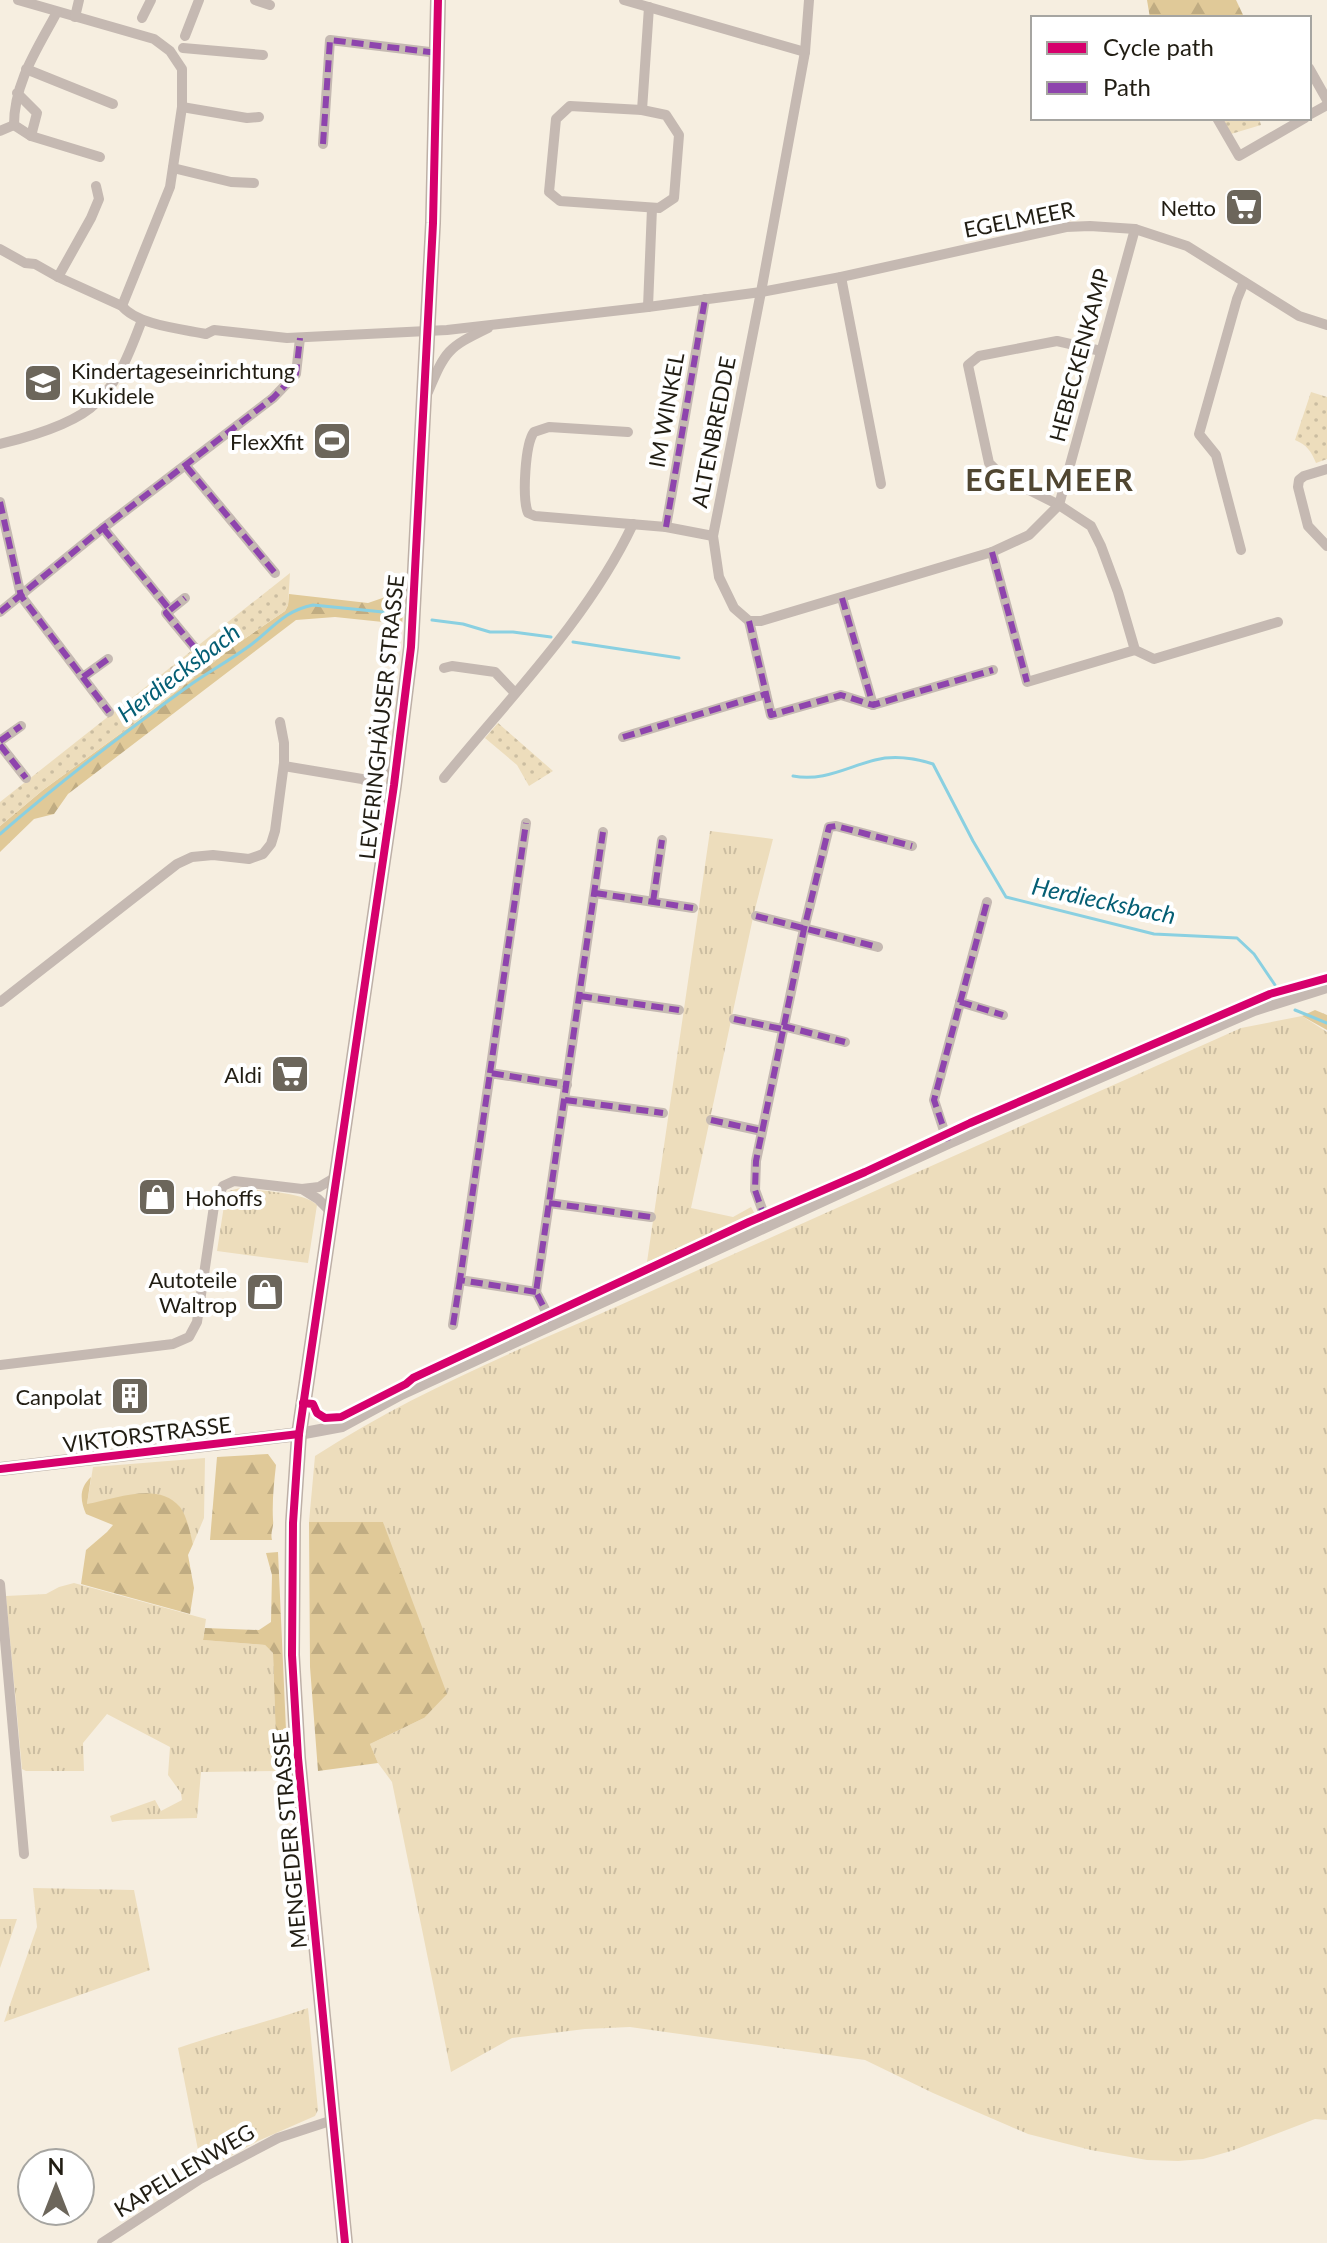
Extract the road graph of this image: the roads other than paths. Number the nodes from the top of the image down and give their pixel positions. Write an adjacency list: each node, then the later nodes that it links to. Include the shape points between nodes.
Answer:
1 (18, 0): 11 (street)
2 (79, 0): 12 (street)
3 (151, 0): 13 (street)
4 (199, 0): 14 (street)
5 (255, 0): 9 (street)
6 (438, 0): 17 (main road, LEVERINGHÄUSER STRASSE)
7 (624, 0): 10 (street)
8 (809, 0): 16 (street, ALTENBREDDE)
9 (270, 5)
10 (649, 7): 16 (street); 25 (street)
11 (57, 12): 12 (street); 19 (street)
12 (75, 17): 24 (street, via 154,39 170,51 182,69)
13 (142, 18)
14 (185, 36)
15 (183, 48): 18 (street)
16 (805, 52): 43 (street, ALTENBREDDE)
17 (438, 53): 32 (street, via 330,40); 50 (main road, LEVERINGHÄUSER STRASSE)
18 (263, 55)
19 (26, 69): 21 (street); 23 (street)
20 (1311, 72): 22 (street)
21 (17, 93): 29 (street); 31 (street, via 37,113)
22 (1327, 103)
23 (113, 104)
24 (182, 107): 26 (street); 34 (street)
25 (642, 110): 37 (street, via 666,115 679,135 674,198); 37 (street, via 570,106 556,119 549,192 560,201)
26 (259, 117)
27 (1218, 120): 28 (street, via 1239,156)
28 (1302, 120)
29 (14, 125): 30 (street); 31 (street)
30 (0, 131)
31 (31, 136): 33 (street)
32 (323, 144)
33 (100, 157)
34 (173, 168): 35 (street); 45 (street)
35 (254, 183)
36 (96, 186): 40 (street, via 99,199)
37 (652, 208): 46 (street)
38 (1135, 229): 41 (street, EGELMEER, via 1066,227); 42 (street, EGELMEER, via 1187,246); 52 (street, HEBECKENKAMP)
39 (0, 249): 40 (street)
40 (58, 277): 45 (street)
41 (841, 277): 43 (street, EGELMEER); 58 (street)
42 (1244, 282): 48 (street, EGELMEER, via 1299,316); 66 (street, via 1199,434 1216,455)
43 (761, 292): 44 (street, EGELMEER); 64 (street, ALTENBREDDE)
44 (705, 299): 46 (street, EGELMEER); 62 (street, IM WINKEL)
45 (122, 306): 47 (street)
46 (648, 307): 49 (street, EGELMEER)
47 (142, 320): 51 (street, EGELMEER, via 206,334 214,330); 55 (street, via 130,352 96,405 60,426)
48 (1327, 325)
49 (493, 326): 50 (street, EGELMEER); 53 (street, EGELMEER, via 447,352)
50 (427, 330): 51 (street, EGELMEER); 53 (main road, LEVERINGHÄUSER STRASSE)
51 (300, 338): 56 (street, via 296,374)
52 (1101, 351): 60 (street, HEBECKENKAMP); 60 (street, via 1057,341 979,356 968,365 989,463 1003,477)
53 (424, 402): 90 (main road, LEVERINGHÄUSER STRASSE, via 411,647)
54 (628, 432): 61 (street, ALTENBREDDE, via 549,427 534,432 525,501 531,515)
55 (0, 444)
56 (186, 466): 63 (street); 68 (street)
57 (1327, 469): 65 (street, via 1304,476 1298,484 1308,526)
58 (881, 484)
59 (0, 502): 69 (street)
60 (1059, 505): 67 (street, HEBECKENKAMP, via 1029,535); 77 (street, via 1091,526)
61 (633, 524): 62 (street, ALTENBREDDE); 82 (street, via 619,554 556,645)
62 (666, 527): 64 (street, ALTENBREDDE)
63 (103, 528): 69 (street); 72 (street)
64 (713, 536): 74 (street, via 719,577 734,608)
65 (1327, 546)
66 (1241, 550)
67 (992, 552): 71 (street, HEBECKENKAMP); 77 (street, via 1027,682)
68 (275, 573)
69 (21, 596): 73 (street); 81 (street)
70 (185, 598): 72 (street)
71 (842, 598): 74 (street, HEBECKENKAMP); 84 (street)
72 (170, 610): 76 (street, via 166,613)
73 (0, 612)
74 (749, 621): 83 (street)
75 (1278, 622): 77 (street, via 1154,659)
76 (194, 647)
77 (1135, 650)
78 (108, 659): 81 (street)
79 (444, 668): 82 (street, via 495,672)
80 (993, 670): 84 (street)
81 (83, 677): 85 (street)
82 (515, 693): 93 (street)
83 (766, 694): 84 (street, via 771,715 841,695); 88 (street)
84 (873, 705)
85 (109, 712)
86 (280, 722): 91 (street)
87 (21, 726): 89 (street)
88 (623, 737)
89 (0, 743): 92 (street)
90 (399, 753): 94 (street, via 391,770); 95 (main road, LEVERINGHÄUSER STRASSE)
91 (284, 766): 94 (street); 109 (street, via 275,831 263,854 249,859 192,857 177,864)
92 (26, 778)
93 (444, 778)
94 (362, 779): 95 (street, via 382,789)
95 (392, 802): 123 (main road, LEVERINGHÄUSER STRASSE)
96 (526, 823): 116 (street)
97 (603, 832): 100 (street)
98 (662, 840): 101 (street)
99 (912, 846): 105 (street, via 829,827)
100 (595, 893): 101 (street); 108 (street)
101 (653, 902): 103 (street)
102 (987, 902): 110 (street)
103 (693, 908)
104 (756, 916): 105 (street)
105 (804, 929): 106 (street); 114 (street)
106 (878, 947)
107 (1327, 987): 122 (street, via 1254,1010)
108 (580, 996): 111 (street); 117 (street)
109 (0, 1002)
110 (960, 1002): 112 (street); 122 (street, via 934,1100)
111 (679, 1010)
112 (1003, 1015)
113 (734, 1019): 114 (street)
114 (783, 1028): 115 (street); 121 (street)
115 (845, 1042)
116 (490, 1073): 117 (street); 129 (street)
117 (567, 1085): 118 (street)
118 (565, 1100): 119 (street); 125 (street)
119 (663, 1113)
120 (711, 1120): 121 (street)
121 (762, 1131): 128 (street, via 755,1190)
122 (948, 1143): 128 (street)
123 (336, 1177): 124 (street); 126 (main road, LEVERINGHÄUSER STRASSE)
124 (302, 1189): 126 (street); 133 (street, via 234,1181 223,1186 214,1206 197,1322 189,1337 173,1344)
125 (549, 1203): 127 (street); 130 (street)
126 (331, 1212): 134 (main road, LEVERINGHÄUSER STRASSE)
127 (651, 1217)
128 (768, 1225): 132 (street)
129 (460, 1280): 130 (street); 131 (street)
130 (536, 1292): 132 (street)
131 (453, 1325)
132 (553, 1325): 134 (street, via 342,1426)
133 (0, 1365)
134 (299, 1434): 135 (main road, VIKTORSTRASSE); 138 (main road, MENGEDER STRASSE, via 292,1655)
135 (0, 1469)
136 (0, 1584): 137 (street)
137 (24, 1854)
138 (333, 2120): 139 (street, KAPELLENWEG, via 278,2138 200,2179); 140 (main road, MENGEDER STRASSE)
139 (102, 2243)
140 (345, 2243)

